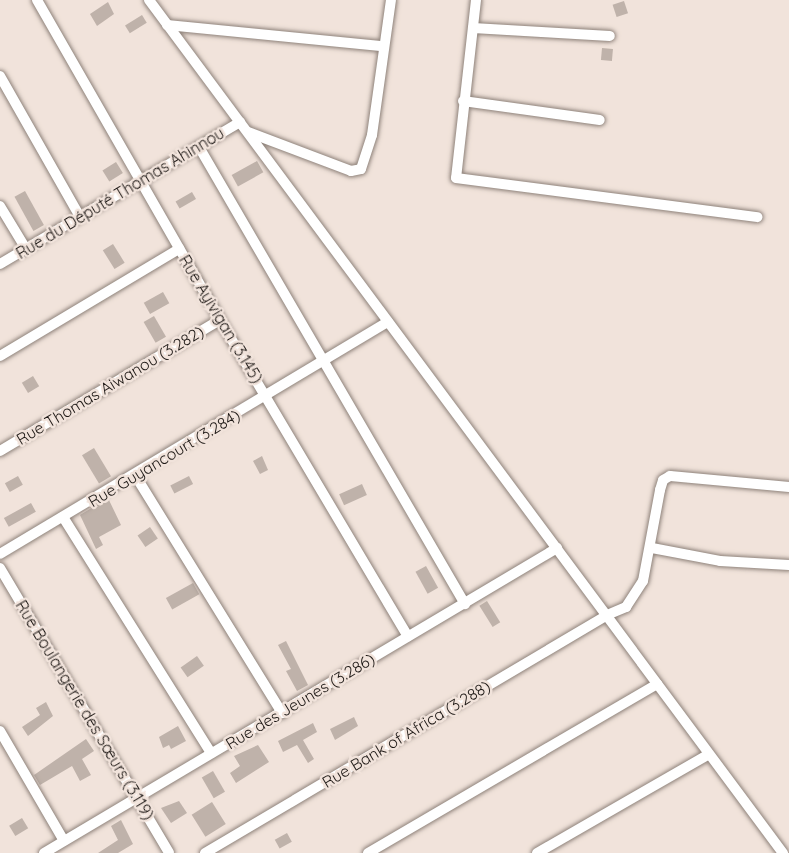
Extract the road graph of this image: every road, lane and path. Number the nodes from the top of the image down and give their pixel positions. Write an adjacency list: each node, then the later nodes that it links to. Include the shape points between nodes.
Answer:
1 (37, 0): 14 (street, Rue Ayivigan (3.145))
2 (149, 0): 5 (street)
3 (391, 0): 8 (street)
4 (476, 0): 6 (street)
5 (167, 25): 8 (street); 12 (street)
6 (473, 28): 7 (street); 10 (street)
7 (610, 36)
8 (383, 46): 12 (street, via 369,155 358,171)
9 (0, 76): 16 (street)
10 (463, 101): 11 (street); 17 (street, via 456,178)
11 (600, 120)
12 (243, 127): 13 (street, Rue du Député Thomas Ahinnou); 22 (street)
13 (199, 147): 14 (street, Rue du Député Thomas Ahinnou); 24 (street)
14 (140, 181): 16 (street, Rue du Député Thomas Ahinnou); 19 (street, Rue Ayivigan (3.145))
15 (0, 206): 18 (street)
16 (80, 217): 18 (street, Rue du Député Thomas Ahinnou)
17 (757, 217)
18 (26, 249): 20 (street, Rue du Député Thomas Ahinnou)
19 (179, 249): 21 (street, Rue Ayivigan (3.145)); 23 (street)
20 (0, 264)
21 (220, 320): 25 (street, Rue Ayivigan (3.145)); 26 (street, Rue Thomas Aiwanou (3.282))
22 (388, 322): 24 (street, Rue Guyancourt (3.284)); 30 (street)
23 (0, 356)
24 (324, 362): 25 (street, Rue Guyancourt (3.284)); 35 (street)
25 (267, 397): 27 (street, Rue Guyancourt (3.284)); 37 (street, Rue Ayivigan (3.145))
26 (0, 451)
27 (135, 475): 29 (street, Rue Guyancourt (3.284)); 39 (street)
28 (789, 487): 31 (street, Rue Bank of Africa (3.288), via 670,476 663,480 660,490)
29 (63, 517): 32 (street, Rue Guyancourt (3.284)); 41 (street)
30 (556, 548): 35 (street, Rue des Jeunes (3.286)); 36 (street)
31 (652, 549): 33 (street, via 720,561); 36 (street, Rue Bank of Africa (3.288), via 636,596 626,607)
32 (0, 554)
33 (789, 565)
34 (0, 568): 43 (street, Rue Boulangerie des Sœurs (3.119))
35 (465, 604): 37 (street, Rue des Jeunes (3.286))
36 (607, 615): 38 (street); 47 (street, Rue Bank of Africa (3.288))
37 (408, 636): 39 (street, Rue des Jeunes (3.286))
38 (657, 684): 42 (street); 48 (street)
39 (282, 713): 41 (street, Rue des Jeunes (3.286))
40 (0, 731): 44 (street)
41 (211, 753): 43 (street, Rue des Jeunes (3.286))
42 (709, 754): 49 (street); 50 (street)
43 (137, 799): 44 (street, Rue des Jeunes (3.286)); 46 (street, Rue Boulangerie des Sœurs (3.119))
44 (64, 841): 45 (street, Rue des Jeunes (3.286))
45 (44, 853)
46 (169, 853)
47 (205, 853)
48 (368, 853)
49 (537, 853)
50 (783, 853)

